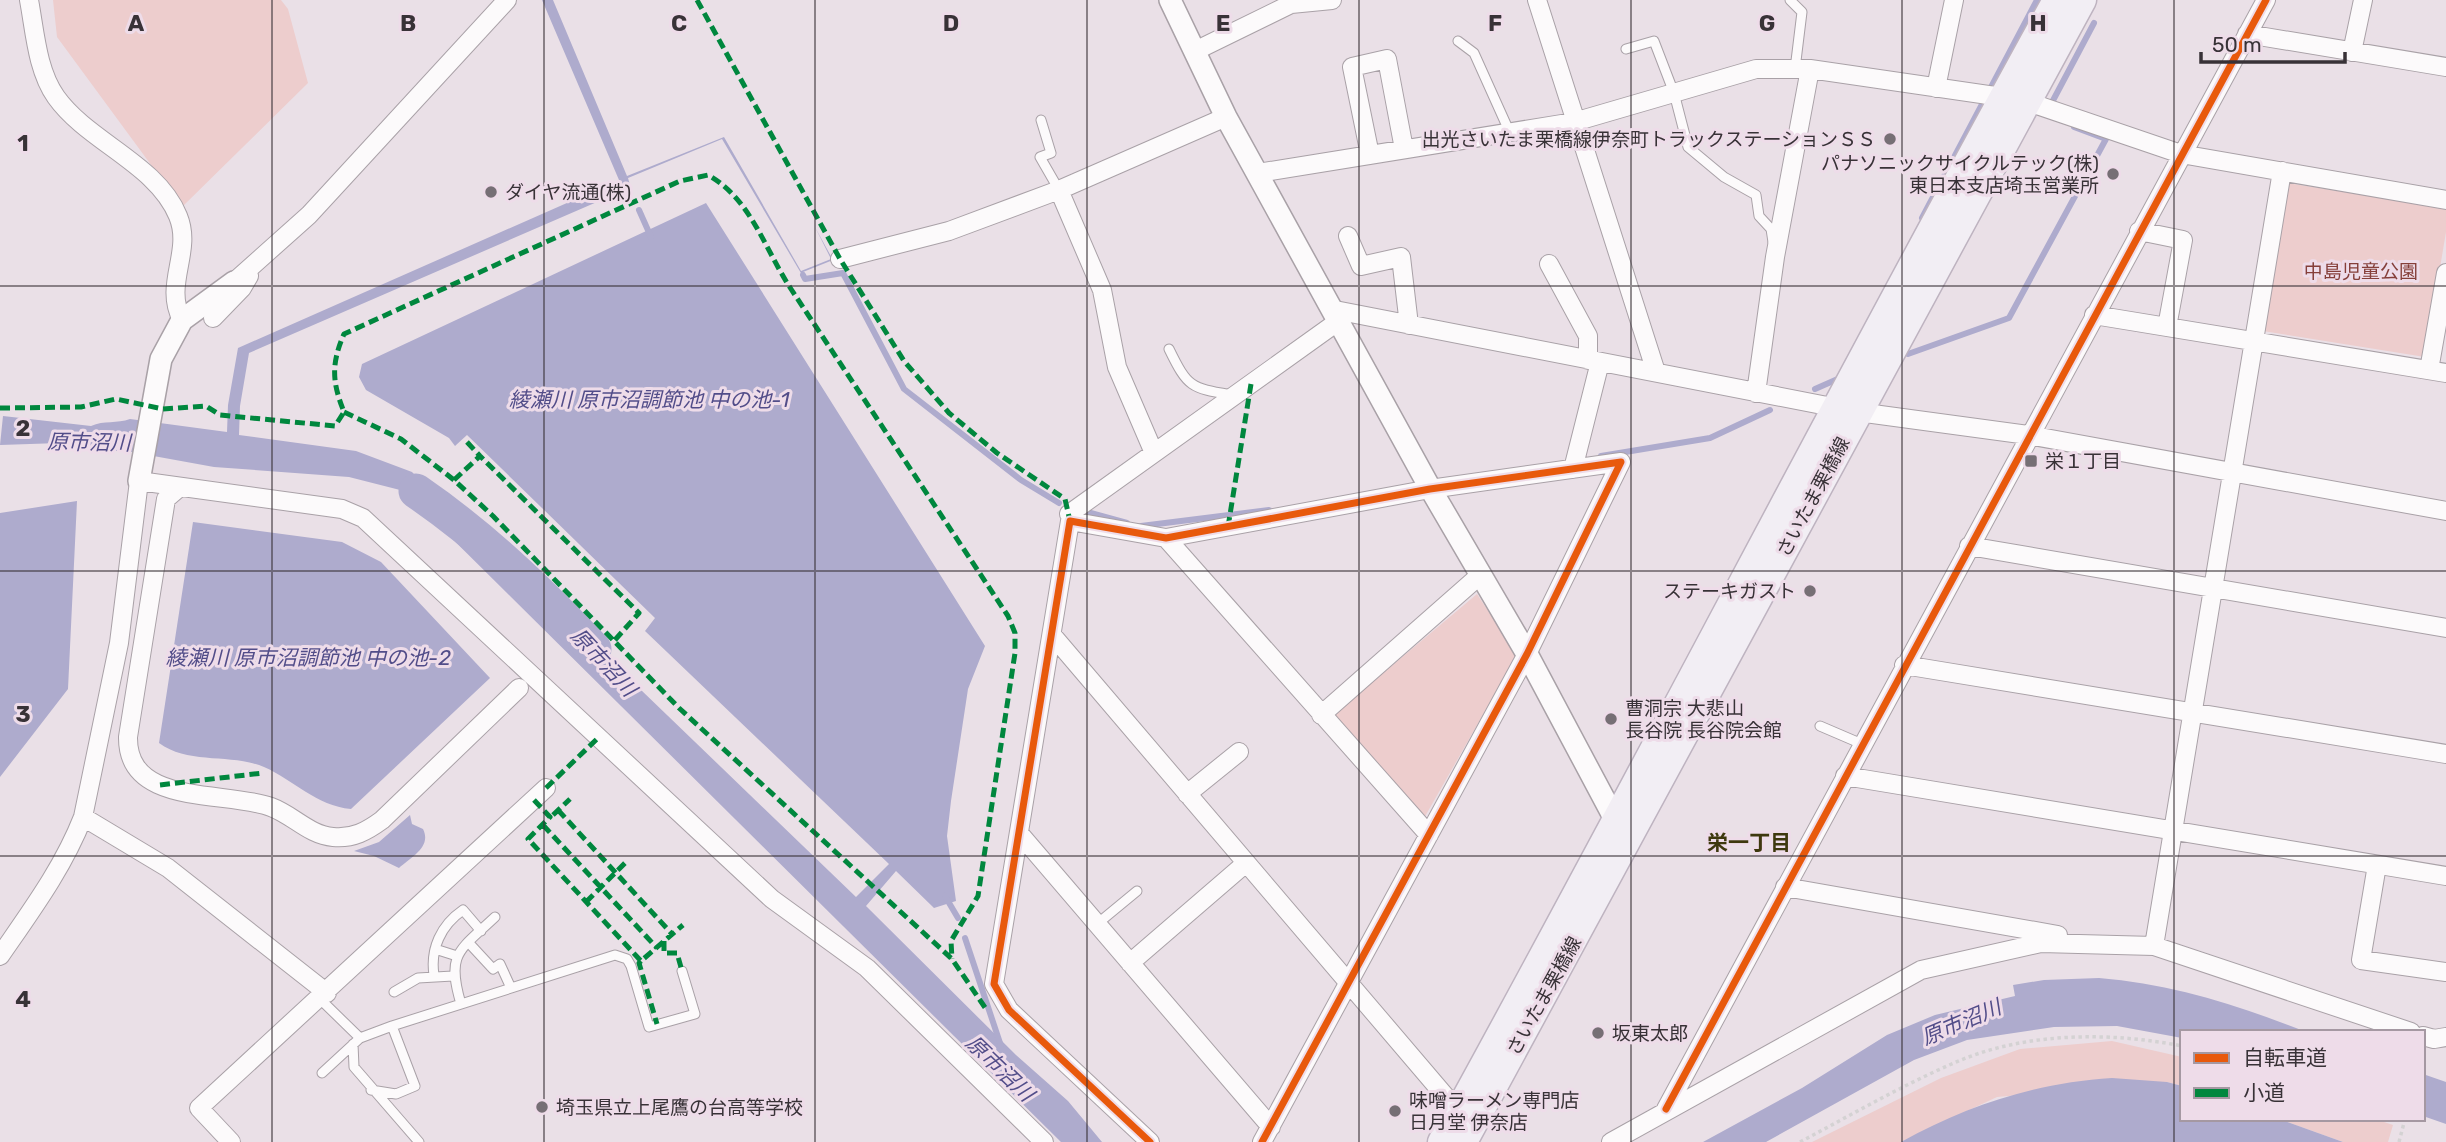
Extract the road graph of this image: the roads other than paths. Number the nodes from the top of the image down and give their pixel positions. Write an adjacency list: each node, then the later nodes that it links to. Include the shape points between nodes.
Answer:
1 (29, 0): 45 (street, via 41,63 56,97 86,128 148,174 178,215 183,234 173,294)
2 (507, 0): 38 (street, via 309,215)
3 (1170, 0): 15 (street)
4 (1332, 0): 15 (street, via 1291,4)
5 (1537, 0): 25 (street)
6 (1790, 0): 18 (lane, via 1802,12)
7 (1954, 0): 19 (street)
8 (2056, 0): 21 (main road, さいたま栗橋線)
9 (2083, 0): 22 (main road, さいたま栗橋線)
10 (2266, 0): 12 (street)
11 (2363, 0): 16 (street)
12 (2247, 34): 16 (street); 28 (street)
13 (1458, 41): 26 (lane, via 1474,53)
14 (1626, 49): 20 (lane, via 1654,41)
15 (1195, 51): 23 (street)
16 (2352, 52): 17 (street)
17 (2446, 67)
18 (1802, 69): 19 (street); 20 (street, via 1756,69); 36 (street)
19 (1936, 88): 21 (street)
20 (1674, 93): 25 (street); 36 (lane, via 1688,146 1724,177 1756,195 1759,216 1771,229)
21 (2002, 97): 55 (main road, さいたま栗橋線)
22 (2042, 107): 28 (street); 55 (main road, さいたま栗橋線)
23 (1226, 117): 31 (street); 32 (street)
24 (1041, 120): 32 (lane, via 1051,153 1040,157)
25 (1574, 122): 26 (street); 52 (street)
26 (1510, 133): 27 (street)
27 (1404, 149): 29 (street); 29 (street, via 1387,59 1352,66)
28 (2181, 154): 30 (street); 34 (street)
29 (1370, 155): 31 (street)
30 (2282, 171): 33 (street); 48 (street)
31 (1258, 173): 42 (street)
32 (1059, 190): 37 (street, via 949,231); 57 (street, via 1102,290 1117,367)
33 (2446, 200)
34 (2139, 231): 43 (street); 47 (street, via 2183,240)
35 (1348, 236): 46 (street, via 1361,266 1401,257)
36 (1775, 257): 53 (street)
37 (840, 259)
38 (257, 261): 41 (street); 44 (street, via 242,288)
39 (1549, 264): 50 (street, via 1588,336)
40 (2446, 273): 51 (street)
41 (234, 282): 45 (street)
42 (1337, 315): 46 (street); 54 (street); 61 (street)
43 (2094, 315): 47 (street); 56 (street)
44 (213, 318)
45 (182, 320): 59 (street, via 161,359)
46 (1409, 325): 50 (street)
47 (2167, 327): 48 (street)
48 (2252, 341): 51 (street); 60 (street)
49 (1169, 349): 54 (lane, via 1183,376 1198,389)
50 (1594, 361): 52 (street); 58 (street)
51 (2437, 371)
52 (1656, 372): 53 (street)
53 (1756, 393): 55 (street)
54 (1234, 396): 57 (street)
55 (1846, 410): 56 (street); 84 (main road, さいたま栗橋線)
56 (2028, 435): 60 (street); 66 (street)
57 (1154, 453): 64 (street)
58 (1574, 463): 61 (street); 71 (street, via 1621,463)
59 (140, 472): 62 (street); 83 (street, via 119,643)
60 (2233, 472): 63 (street); 68 (street)
61 (1428, 485): 65 (street); 67 (street)
62 (180, 486): 73 (street, via 166,499 128,737 128,750 141,776 172,789 271,807 319,835 346,837 382,820); 124 (street, via 341,509 363,518 772,899 867,968)
63 (2446, 512)
64 (1069, 514)
65 (1166, 538): 70 (street, via 1070,522); 75 (street)
66 (1969, 546): 68 (street); 72 (street)
67 (1479, 576): 71 (street); 75 (street)
68 (2212, 588): 69 (street); 74 (street)
69 (2446, 628)
70 (1052, 636): 82 (street); 86 (street)
71 (1527, 654): 84 (street); 87 (street)
72 (1904, 665): 74 (street); 77 (street)
73 (519, 688)
74 (2192, 713): 79 (street); 85 (street)
75 (1321, 715): 87 (street)
76 (1819, 726): 77 (lane)
77 (1862, 744): 80 (street)
78 (1239, 752): 82 (street)
79 (2446, 754)
80 (1845, 776): 85 (street); 91 (street)
81 (546, 788): 110 (street)
82 (1187, 794): 88 (street)
83 (83, 817): 100 (street, via 60,865); 110 (street, via 168,868)
84 (1625, 827): 120 (main road, さいたま栗橋線)
85 (2173, 831): 89 (street); 98 (street)
86 (1019, 833): 94 (street); 125 (street, via 994,984 1009,1010)
87 (1429, 835): 107 (street)
88 (1246, 863): 102 (street); 107 (street)
89 (2377, 865): 90 (street); 104 (street, via 2361,960)
90 (2446, 876)
91 (1785, 887): 97 (street); 119 (street)
92 (1137, 891): 94 (lane)
93 (495, 917): 95 (lane)
94 (1097, 924): 102 (street)
95 (481, 931): 96 (lane); 99 (lane, via 463,910 443,927)
96 (468, 942): 101 (lane); 108 (lane, via 493,969 500,964)
97 (2099, 942): 98 (street); 119 (street, via 2041,943 1921,970)
98 (2154, 946): 113 (street)
99 (435, 949): 101 (lane); 105 (lane)
100 (0, 956)
101 (457, 956): 106 (lane)
102 (1130, 963): 121 (street)
103 (682, 971): 108 (lane, via 695,1014 649,1027 631,966 622,956 608,956)
104 (2446, 972)
105 (434, 975): 106 (lane); 109 (lane)
106 (453, 976): 111 (lane)
107 (1348, 983): 120 (street); 121 (street)
108 (511, 988): 111 (lane)
109 (394, 992)
110 (324, 996): 116 (lane); 122 (street, via 199,1108)
111 (461, 1004): 112 (lane)
112 (392, 1026): 116 (lane); 118 (lane, via 415,1086 396,1094)
113 (2405, 1030)
114 (2425, 1037): 115 (street)
115 (2446, 1037)
116 (357, 1041): 117 (lane); 118 (lane, via 354,1067)
117 (322, 1073)
118 (371, 1090): 123 (lane)
119 (1666, 1110): 127 (street)
120 (1465, 1127): 126 (main road, さいたま栗橋線)
121 (1266, 1134)
122 (231, 1142)
123 (419, 1142)
124 (1044, 1142)
125 (1150, 1142)
126 (1441, 1142)
127 (1611, 1142)

